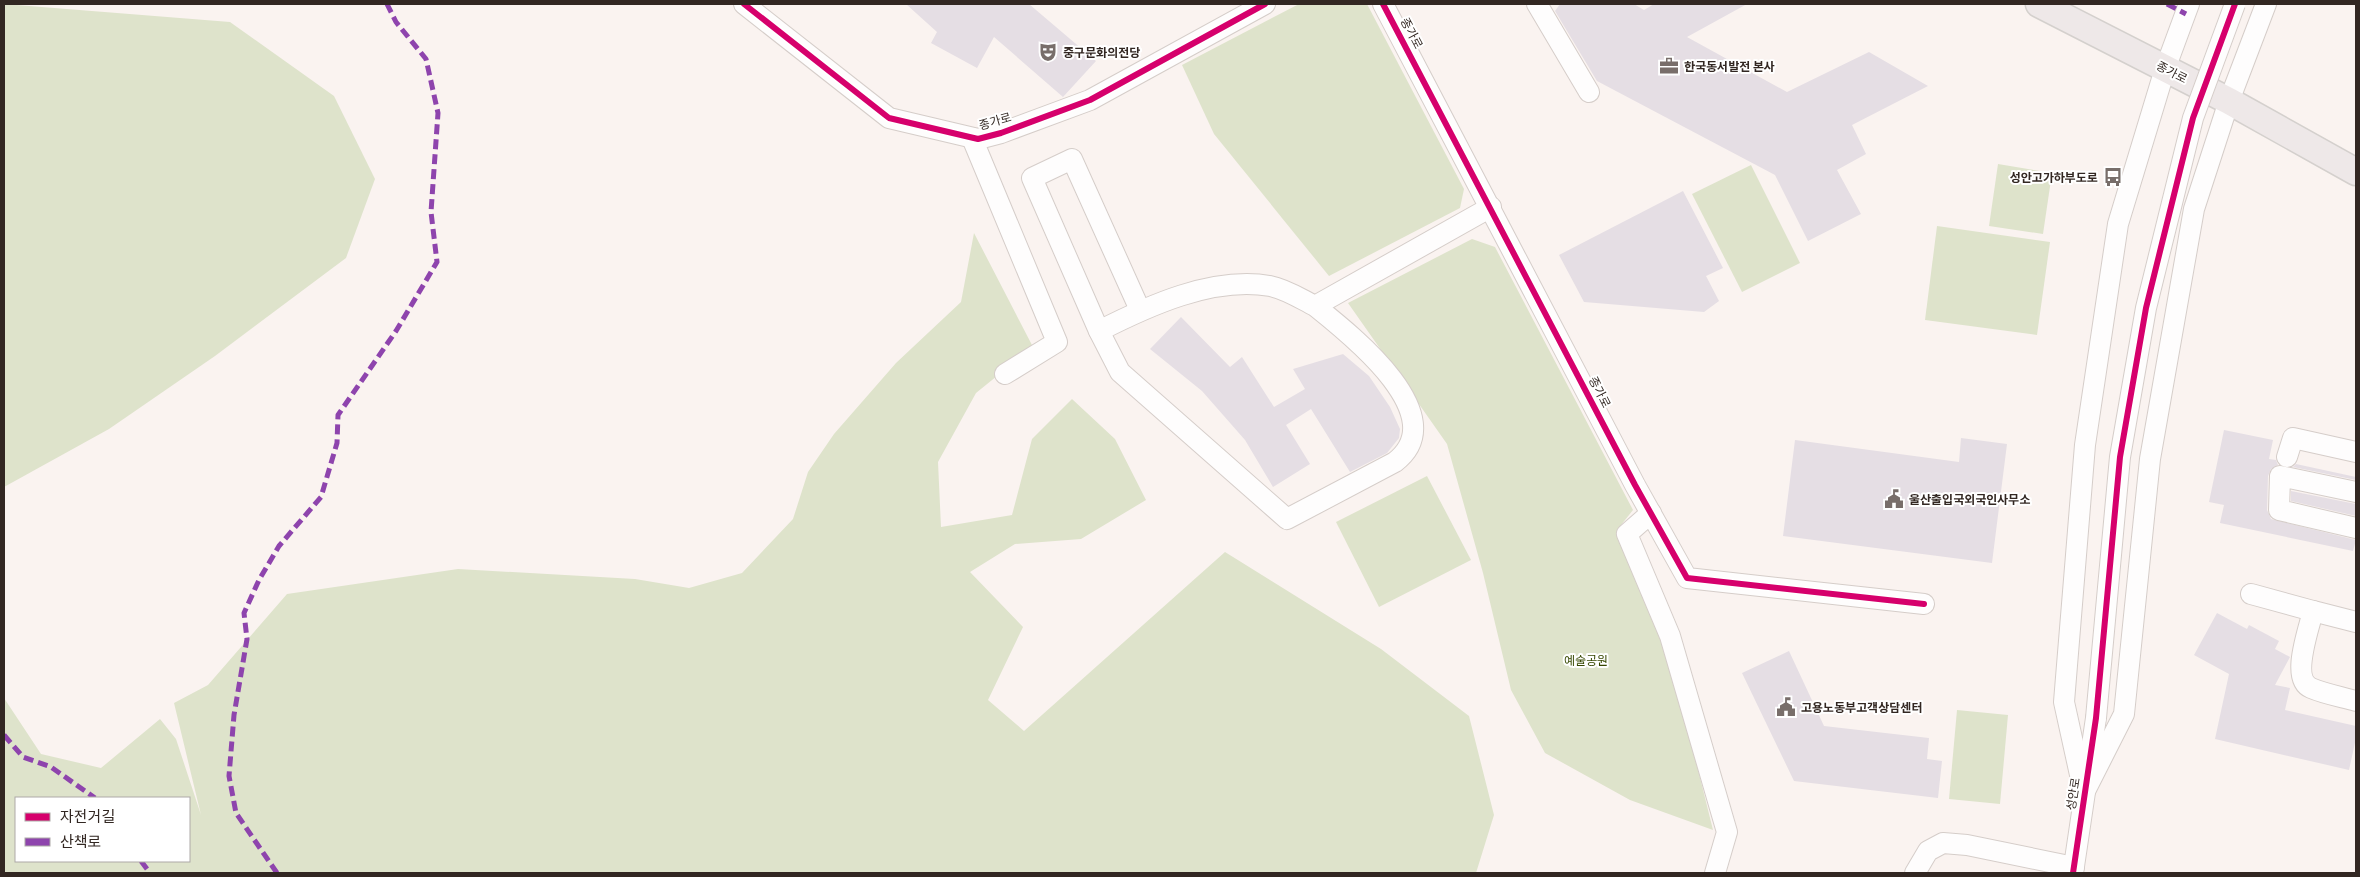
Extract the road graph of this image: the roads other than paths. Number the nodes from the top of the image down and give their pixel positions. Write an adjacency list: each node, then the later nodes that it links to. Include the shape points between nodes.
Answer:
1 (744, 4): 12 (street, 종가로, via 888,118)
2 (1265, 4): 12 (street, 종가로, via 1090,100 1001,133)
3 (1383, 4): 14 (street, 종가로)
4 (1537, 4): 10 (street)
5 (2039, 4): 9 (main road, 종가로)
6 (2189, 4): 9 (street)
7 (2234, 4): 29 (street, 성안로, bridge, via 2193,118 2146,308 2120,457 2096,718)
8 (2266, 4): 11 (street)
9 (2165, 69): 11 (main road, 종가로); 29 (street, via 2118,224 2085,445 2064,702)
10 (1589, 92)
11 (2229, 101): 13 (main road, 종가로); 29 (street, via 2194,209 2152,450 2124,714)
12 (972, 138): 18 (street, via 1057,342)
13 (2356, 172)
14 (1491, 207): 15 (street); 22 (street, 종가로)
15 (1315, 306): 16 (street, via 1271,286 1246,284 1177,296); 17 (street, via 1384,366 1412,413 1413,427 1406,453 1395,462 1288,519 1120,372)
16 (1140, 310): 17 (street); 17 (street, via 1072,159 1032,178)
17 (1099, 331)
18 (1005, 374)
19 (2356, 452): 20 (street, via 2292,438)
20 (2287, 457)
21 (2356, 492): 23 (street, via 2280,476 2279,510)
22 (1651, 513): 25 (street, 종가로, via 1687,578); 31 (street, via 1627,534 1670,636 1727,832)
23 (2356, 528)
24 (2251, 594): 26 (street)
25 (1924, 604)
26 (2313, 611): 27 (street); 28 (street, via 2300,670 2302,680 2309,688)
27 (2356, 622)
28 (2356, 701)
29 (2084, 793): 30 (street, 성안로)
30 (2074, 870): 32 (street, via 1967,845 1943,844 1928,851)
31 (1715, 873)
32 (1915, 873)

